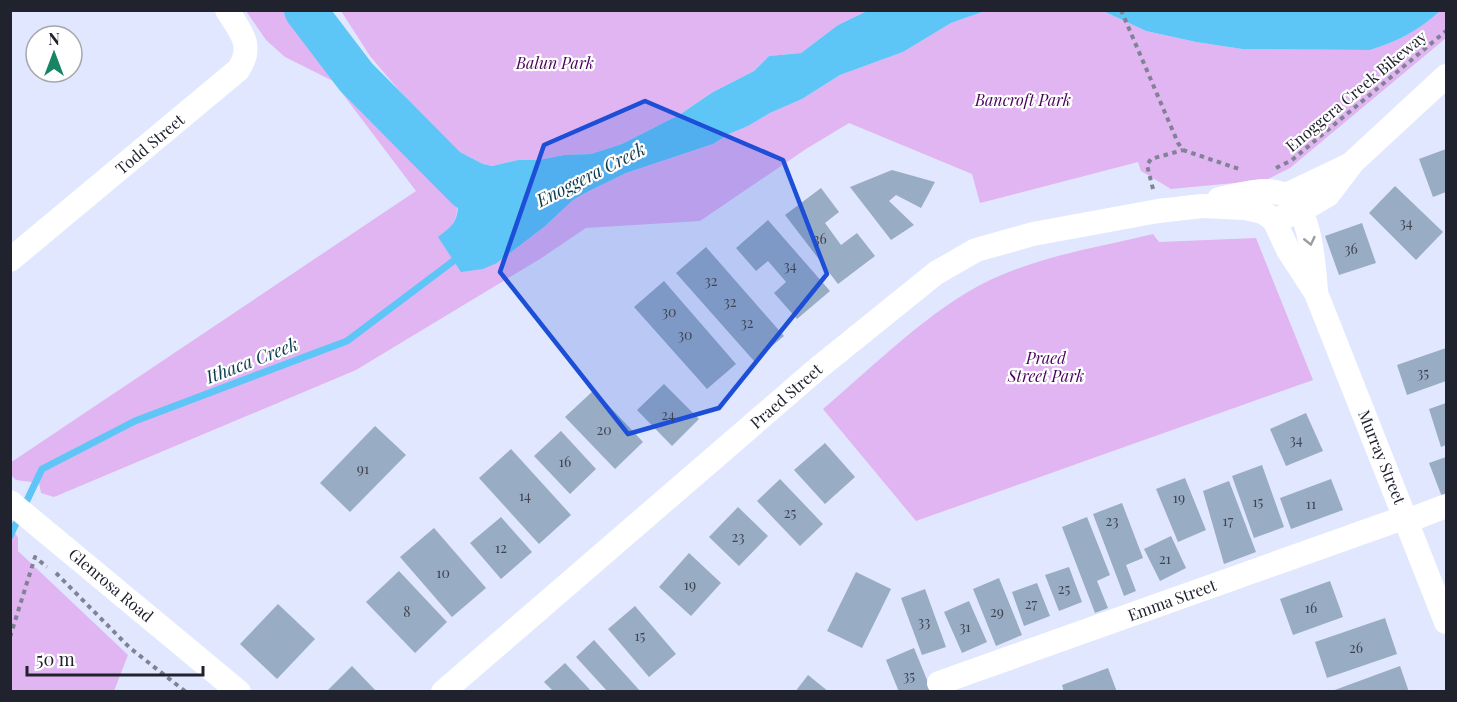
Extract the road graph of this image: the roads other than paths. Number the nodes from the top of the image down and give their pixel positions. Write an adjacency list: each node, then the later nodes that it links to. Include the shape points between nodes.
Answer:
1 (227, 10): 6 (street, Todd Street, via 246,44 238,70)
2 (1446, 76): 3 (street, via 1353,162 1328,195)
3 (1293, 204): 4 (street, Praed Street, via 1269,191); 5 (street); 7 (street, Murray Street, one-way to 7, via 1312,243)
4 (1184, 207): 5 (street, Praed Street, via 1245,208 1263,212); 14 (street, Praed Street, via 1015,238 976,250 943,268 818,369)
5 (1274, 220): 7 (street, Murray Street)
6 (10, 260)
7 (1316, 293): 10 (street, Murray Street)
8 (10, 502): 13 (street, Glenrosa Road)
9 (1446, 506): 10 (street, Emma Street)
10 (1406, 519): 11 (street, Murray Street); 12 (street, Emma Street)
11 (1446, 621)
12 (939, 683)
13 (239, 692)
14 (443, 692)

